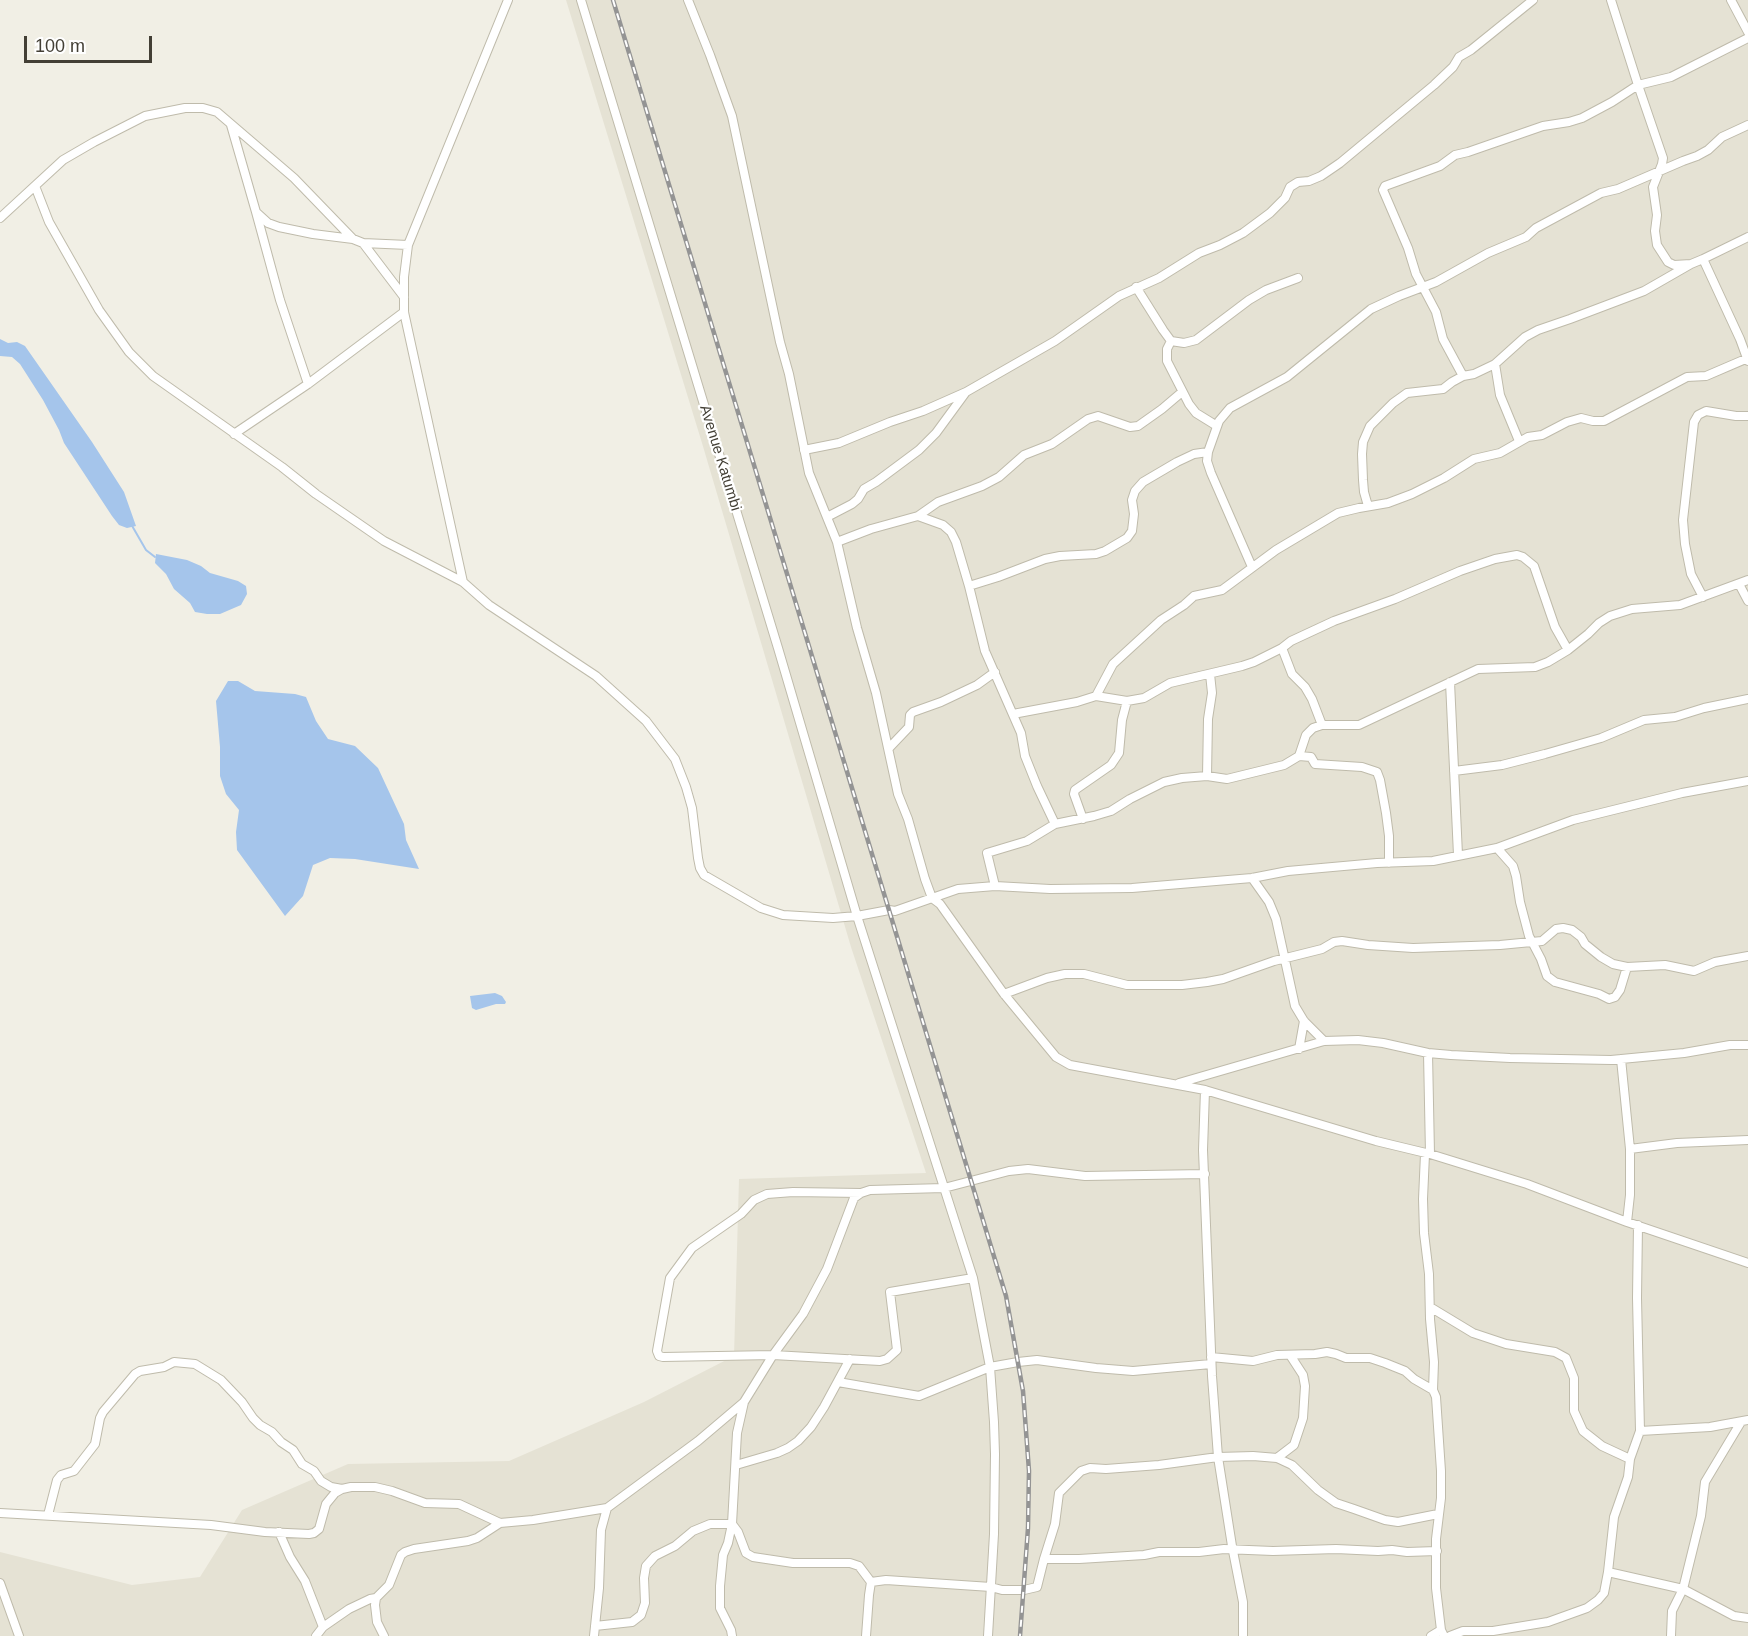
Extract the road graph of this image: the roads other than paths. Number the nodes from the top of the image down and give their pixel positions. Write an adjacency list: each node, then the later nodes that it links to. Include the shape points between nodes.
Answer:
1 (508, 0): 19 (street)
2 (581, 0): 74 (street, Avenue Katumbi)
3 (688, 0): 38 (street, via 732,116)
4 (1533, 0): 23 (street, via 1459,57 1434,85 1340,163 1321,176 1290,187 1270,213 1243,233)
5 (1611, 0): 9 (street)
6 (1731, 0): 7 (street)
7 (1748, 32)
8 (1748, 38): 9 (street, via 1671,77)
9 (1638, 85): 12 (street, via 1663,158); 24 (street, via 1582,118 1543,126 1455,155 1440,166 1385,186 1383,190)
10 (231, 124): 13 (street, via 218,112 203,108 145,116 63,160); 14 (street); 17 (street, via 294,178)
11 (1748, 125): 12 (street, via 1722,137 1698,156)
12 (1659, 171): 21 (street, via 1653,186 1657,245 1668,262); 24 (street, via 1601,193 1526,237)
13 (35, 186): 15 (street); 36 (street, via 49,222 99,310 129,352 153,376)
14 (256, 212): 17 (street, via 279,227); 31 (street)
15 (0, 218)
16 (1748, 237): 20 (street)
17 (353, 238): 18 (street)
18 (363, 243): 19 (street); 25 (street)
19 (408, 245): 25 (street)
20 (1702, 259): 21 (street); 28 (street)
21 (1691, 264): 29 (street, via 1644,291 1538,330)
22 (1298, 278): 27 (street, via 1249,300 1196,340)
23 (1136, 287): 27 (street); 32 (street, via 1055,341)
24 (1424, 288): 30 (street, via 1443,339); 35 (street, via 1371,309 1287,377 1230,408)
25 (404, 297): 26 (street)
26 (404, 312): 31 (street); 46 (street)
27 (1171, 341): 33 (street, via 1167,361)
28 (1748, 360): 37 (street, via 1706,376 1687,377 1604,421 1581,418)
29 (1495, 364): 30 (street); 37 (street, via 1500,395)
30 (1463, 376): 40 (street, via 1443,389 1407,393 1370,426 1362,454)
31 (308, 384): 36 (street)
32 (966, 392): 38 (street, via 839,443); 41 (street, via 919,450 864,489 852,504)
33 (1182, 392): 35 (street, via 1196,413); 42 (street, via 1138,426 1098,416 1088,418 1052,444 1024,455 999,477 938,502)
34 (1748, 416): 49 (street, via 1706,411 1694,422 1683,520 1691,574)
35 (1217, 426): 39 (street)
36 (234, 434): 46 (street, via 384,542)
37 (1519, 441): 40 (street, via 1500,453 1474,459 1412,494)
38 (804, 450): 41 (street)
39 (1208, 452): 44 (street, via 1211,473); 48 (street, via 1194,454 1143,482 1132,500 1132,531 1105,551 1045,559)
40 (1368, 506): 44 (street, via 1338,513)
41 (827, 516): 43 (street)
42 (918, 516): 43 (street); 48 (street, via 951,532)
43 (837, 542): 61 (street)
44 (1252, 567): 56 (street, via 1222,590 1194,596 1161,620 1113,664)
45 (1748, 580): 47 (street)
46 (464, 582): 74 (street, via 489,605 596,676 646,721 675,759 686,787 704,875 761,908 783,915)
47 (1739, 584): 49 (street); 50 (street)
48 (969, 586): 53 (street, via 985,651)
49 (1703, 597): 52 (street, via 1680,605 1632,609 1610,616)
50 (1748, 601)
51 (1282, 648): 52 (street, via 1324,625 1460,571 1517,555 1534,566 1555,627); 54 (street, via 1254,662); 60 (street, via 1292,674 1312,699)
52 (1568, 650): 55 (street, via 1535,667 1478,669)
53 (995, 672): 59 (street); 61 (street, via 977,685 913,712 909,727)
54 (1210, 674): 58 (street, via 1170,683 1144,698); 64 (street)
55 (1450, 682): 60 (street, via 1359,725); 63 (street)
56 (1096, 696): 58 (street); 59 (street)
57 (1748, 699): 63 (street, via 1675,717 1644,720 1601,738 1503,765)
58 (1127, 701): 66 (street, via 1119,753 1111,765 1075,790)
59 (1013, 714): 67 (street, via 1025,756)
60 (1322, 725): 62 (street, via 1306,735)
61 (890, 748): 73 (street, via 898,794)
62 (1299, 756): 64 (street, via 1284,765 1252,774 1227,779); 70 (street, via 1311,757 1315,764 1362,767 1377,772 1386,813)
63 (1454, 771): 69 (street)
64 (1207, 776): 66 (street, via 1164,782 1111,811)
65 (1748, 781): 68 (street, via 1574,820)
66 (1083, 819): 67 (street)
67 (1055, 824): 72 (street, via 1027,841 987,853)
68 (1497, 849): 69 (street); 75 (street, via 1513,866)
69 (1458, 855): 70 (street, via 1433,861)
70 (1389, 862): 71 (street)
71 (1252, 878): 72 (street, via 1123,889); 77 (street, via 1276,919)
72 (995, 886): 73 (street, via 958,889)
73 (932, 898): 74 (street, via 895,911); 79 (street)
74 (857, 916): 92 (street, Avenue Katumbi)
75 (1532, 942): 77 (street, via 1413,948 1342,941); 78 (street, via 1542,941 1556,929 1572,930 1601,957); 78 (street, via 1547,976 1555,982 1609,999 1620,990)
76 (1748, 956): 78 (street, via 1694,970 1657,965)
77 (1284, 958): 79 (street, via 1207,982 1127,985 1084,974 1065,974); 80 (street, via 1296,1006)
78 (1627, 967)
79 (1004, 994): 86 (street, via 1064,1062)
80 (1304, 1021): 81 (street); 83 (street)
81 (1324, 1041): 83 (street); 84 (street, via 1383,1042)
82 (1748, 1045): 85 (street)
83 (1299, 1049): 86 (street)
84 (1428, 1053): 85 (street); 90 (street)
85 (1622, 1059): 89 (street)
86 (1176, 1084): 87 (street)
87 (1205, 1090): 90 (street); 91 (street)
88 (1748, 1140): 89 (street)
89 (1630, 1149): 94 (street)
90 (1427, 1154): 94 (street, via 1527,1184); 98 (street, via 1424,1211)
91 (1205, 1173): 92 (street, via 1085,1176 1028,1168); 102 (street)
92 (944, 1188): 93 (street); 97 (street, Avenue Katumbi)
93 (861, 1193): 99 (street, via 854,1198 827,1269 803,1314); 99 (street, via 766,1194 692,1248 670,1278 659,1356)
94 (1627, 1222): 95 (street)
95 (1638, 1225): 96 (street); 108 (street)
96 (1748, 1263)
97 (973, 1278): 101 (street, via 890,1292 897,1350 880,1361); 103 (street, Avenue Katumbi)
98 (1430, 1307): 105 (street); 111 (street, via 1473,1333 1506,1344 1555,1352 1566,1359 1574,1378 1574,1411 1583,1431 1602,1446)
99 (773, 1355): 101 (street); 106 (street)
100 (1290, 1355): 102 (street, via 1253,1361); 105 (street, via 1327,1352 1346,1358 1370,1358 1405,1371); 110 (street, via 1303,1375 1303,1418 1294,1445)
101 (850, 1359): 104 (street)
102 (1211, 1361): 103 (street, via 1133,1371 1037,1360); 109 (street)
103 (990, 1367): 104 (street, via 919,1396); 127 (street, Avenue Katumbi, via 995,1454)
104 (838, 1382): 112 (street, via 820,1414 798,1441 777,1453)
105 (1433, 1389): 116 (street, via 1441,1453)
106 (744, 1402): 112 (street, via 737,1433); 114 (street)
107 (1744, 1421): 108 (street); 128 (street, via 1705,1482)
108 (1640, 1431): 111 (street)
109 (1218, 1457): 110 (street); 121 (street); 123 (street, via 1080,1471 1059,1493)
110 (1277, 1458): 116 (street, via 1292,1464 1336,1503 1398,1522)
111 (1630, 1459): 124 (street, via 1614,1517)
112 (736, 1465): 119 (street)
113 (342, 1489): 117 (street, via 321,1481 302,1464 293,1450 253,1418 221,1380 195,1364 174,1362 135,1374 103,1412 95,1444 74,1471 57,1480); 118 (street, via 375,1487 425,1503 459,1504); 120 (street, via 326,1504 317,1532)
114 (607, 1508): 118 (street); 131 (street, via 600,1539)
115 (0, 1513): 117 (street)
116 (1438, 1514): 122 (street)
117 (48, 1515): 120 (street)
118 (500, 1523): 129 (street, via 468,1541 405,1552 389,1585)
119 (732, 1524): 125 (street, via 746,1553 753,1557 793,1563 850,1563 859,1566); 131 (street, via 701,1527 655,1556 646,1566 641,1615 632,1622); 138 (street, via 723,1555 720,1608)
120 (279, 1532): 132 (street)
121 (1233, 1550): 122 (street); 123 (street); 141 (street, via 1243,1602)
122 (1437, 1551): 133 (street, via 1436,1588)
123 (1044, 1559): 127 (street, via 1038,1587)
124 (1608, 1572): 128 (street); 143 (street, via 1604,1593 1587,1608 1548,1622 1492,1631 1463,1631)
125 (871, 1582): 127 (street); 139 (street)
126 (0, 1583): 134 (street)
127 (991, 1587): 140 (street, Avenue Katumbi)
128 (1683, 1589): 130 (street, via 1734,1616); 144 (street, via 1672,1611)
129 (376, 1598): 132 (street, via 349,1609); 136 (street, via 377,1622)
130 (1748, 1618)
131 (595, 1626): 137 (street)
132 (323, 1627): 135 (street)
133 (1442, 1633): 142 (street)
134 (20, 1636)
135 (316, 1636)
136 (384, 1636)
137 (594, 1636)
138 (732, 1636)
139 (866, 1636)
140 (988, 1636)
141 (1243, 1636)
142 (1431, 1636)
143 (1450, 1636)
144 (1671, 1636)

